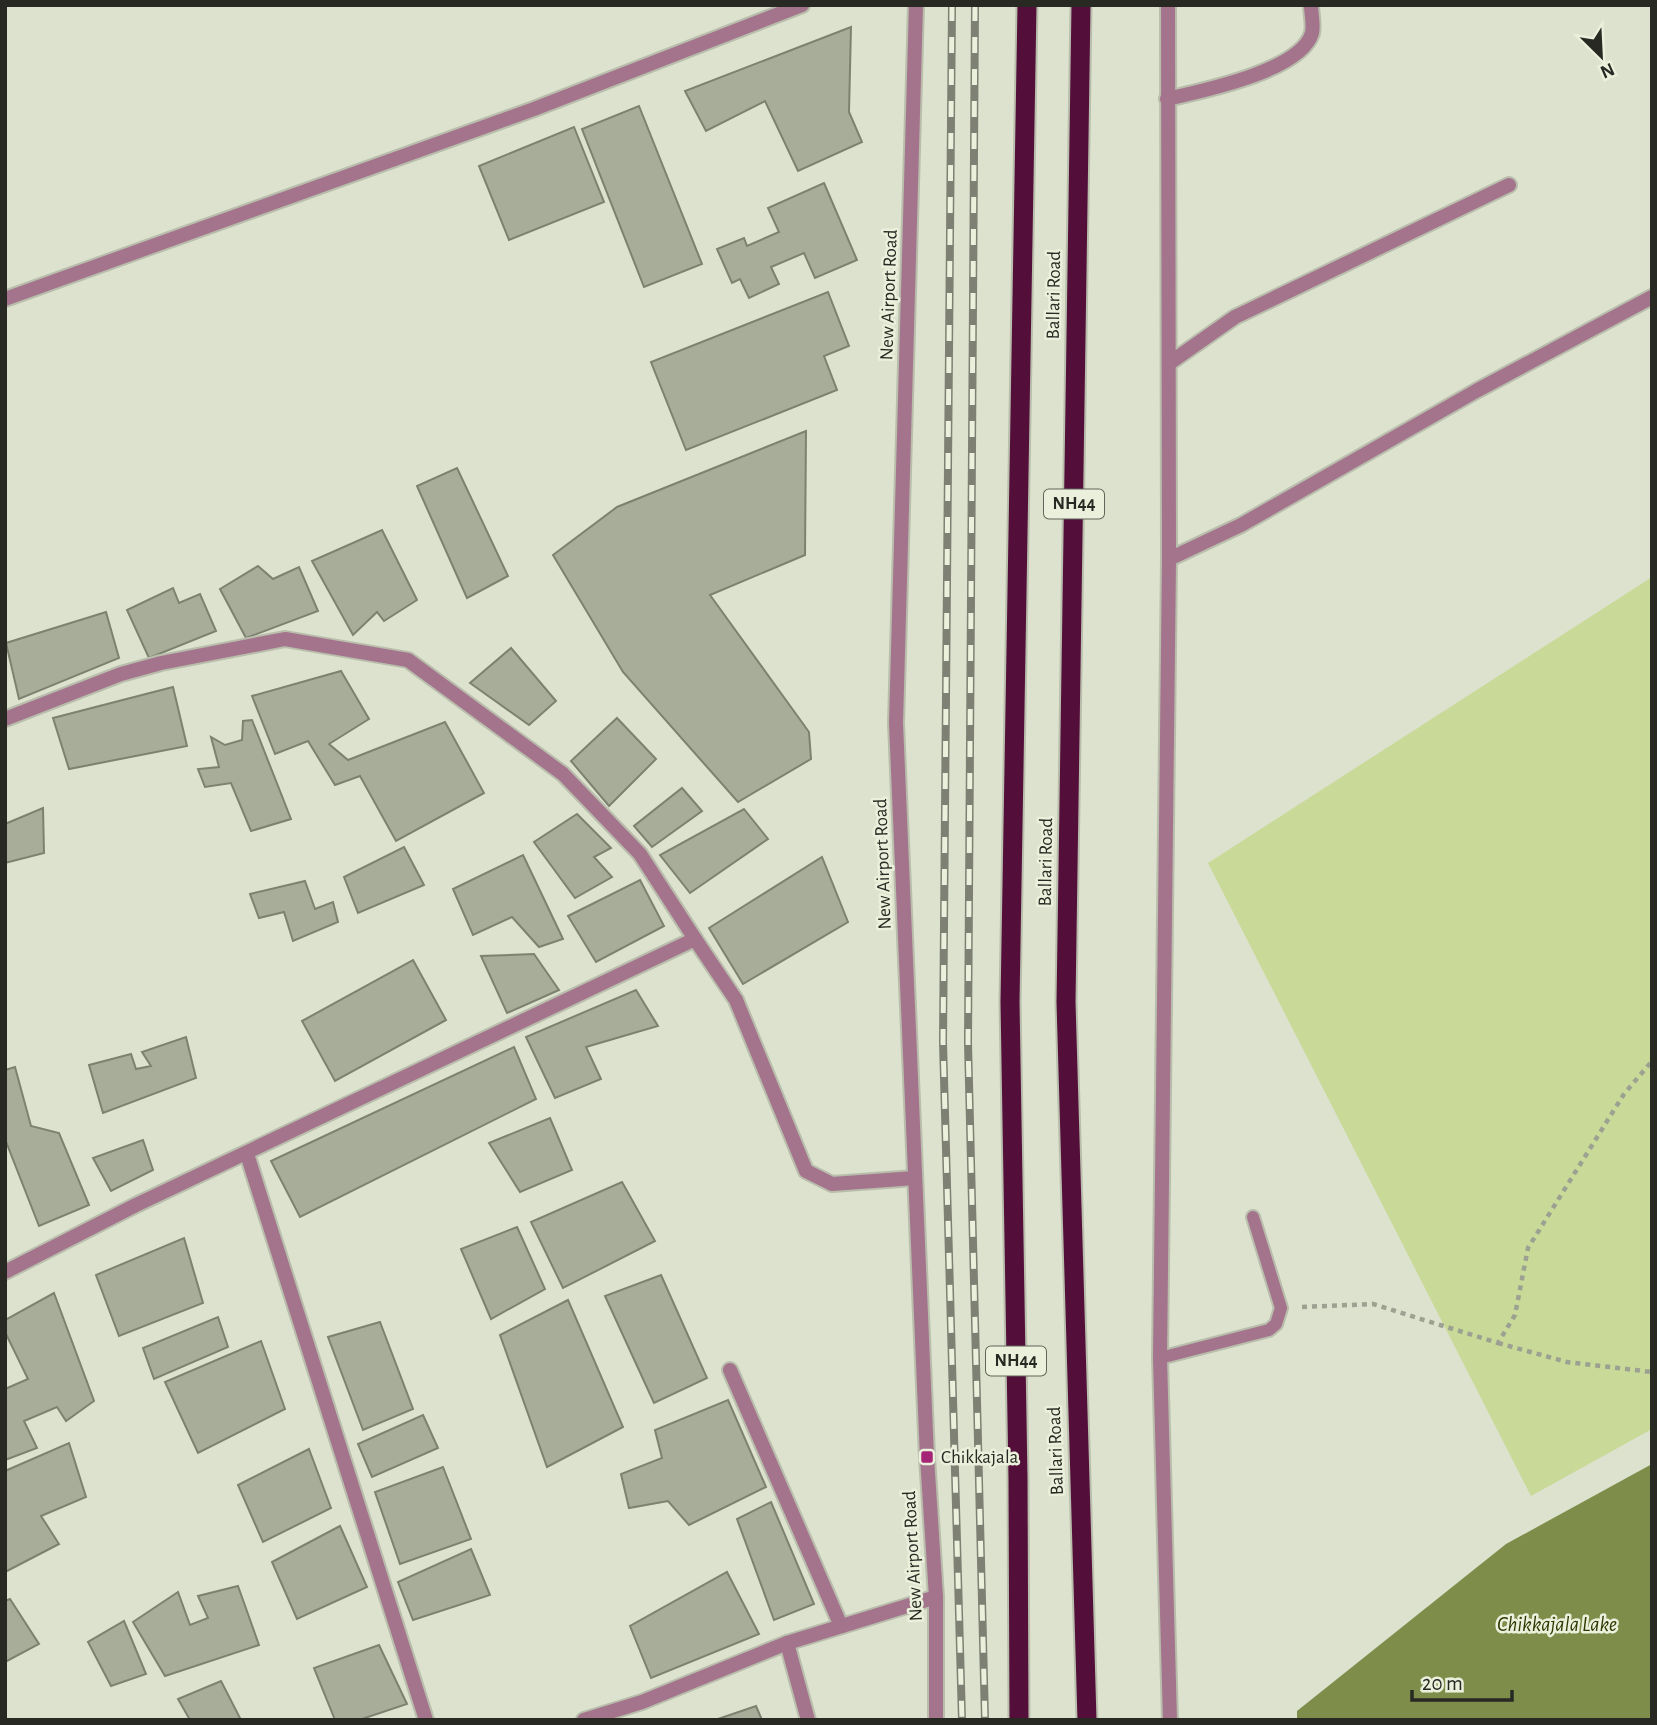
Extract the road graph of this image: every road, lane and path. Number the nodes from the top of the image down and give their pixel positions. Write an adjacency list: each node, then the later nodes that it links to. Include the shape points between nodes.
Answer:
1 (802, 5): 10 (street, via 534,109)
2 (916, 5): 17 (street, New Airport Road, via 896,723)
3 (1027, 5): 32 (highway, Ballari Road / NH44, via 1010,1002)
4 (1081, 5): 33 (highway, Ballari Road / NH44, via 1066,1002)
5 (1168, 5): 7 (street)
6 (1311, 5): 7 (street, via 1313,31 1304,48 1237,82)
7 (1167, 99): 11 (street)
8 (1509, 185): 11 (street, via 1235,317)
9 (1652, 297): 12 (street, via 1241,525)
10 (5, 299)
11 (1171, 362): 12 (street)
12 (1169, 559): 22 (street)
13 (5, 719): 14 (street, via 121,674 285,639 408,660 563,774 640,854)
14 (695, 939): 16 (street); 17 (street, via 736,1000 806,1171 832,1184)
15 (1652, 1061): 21 (path, via 1624,1094 1528,1248 1515,1315)
16 (247, 1154): 19 (street); 28 (street)
17 (915, 1178): 25 (street, New Airport Road)
18 (1253, 1217): 20 (lane)
19 (5, 1272)
20 (1281, 1308): 21 (path, via 1373,1304); 22 (lane, via 1269,1330)
21 (1497, 1343): 24 (path, via 1567,1362)
22 (1160, 1358): 34 (street)
23 (730, 1370): 26 (street)
24 (1652, 1373)
25 (936, 1597): 26 (street); 31 (street, New Airport Road)
26 (841, 1626): 27 (street)
27 (787, 1643): 29 (street, via 642,1702); 30 (street)
28 (426, 1720)
29 (584, 1720)
30 (808, 1720)
31 (936, 1720)
32 (1019, 1720)
33 (1087, 1720)
34 (1170, 1720)

